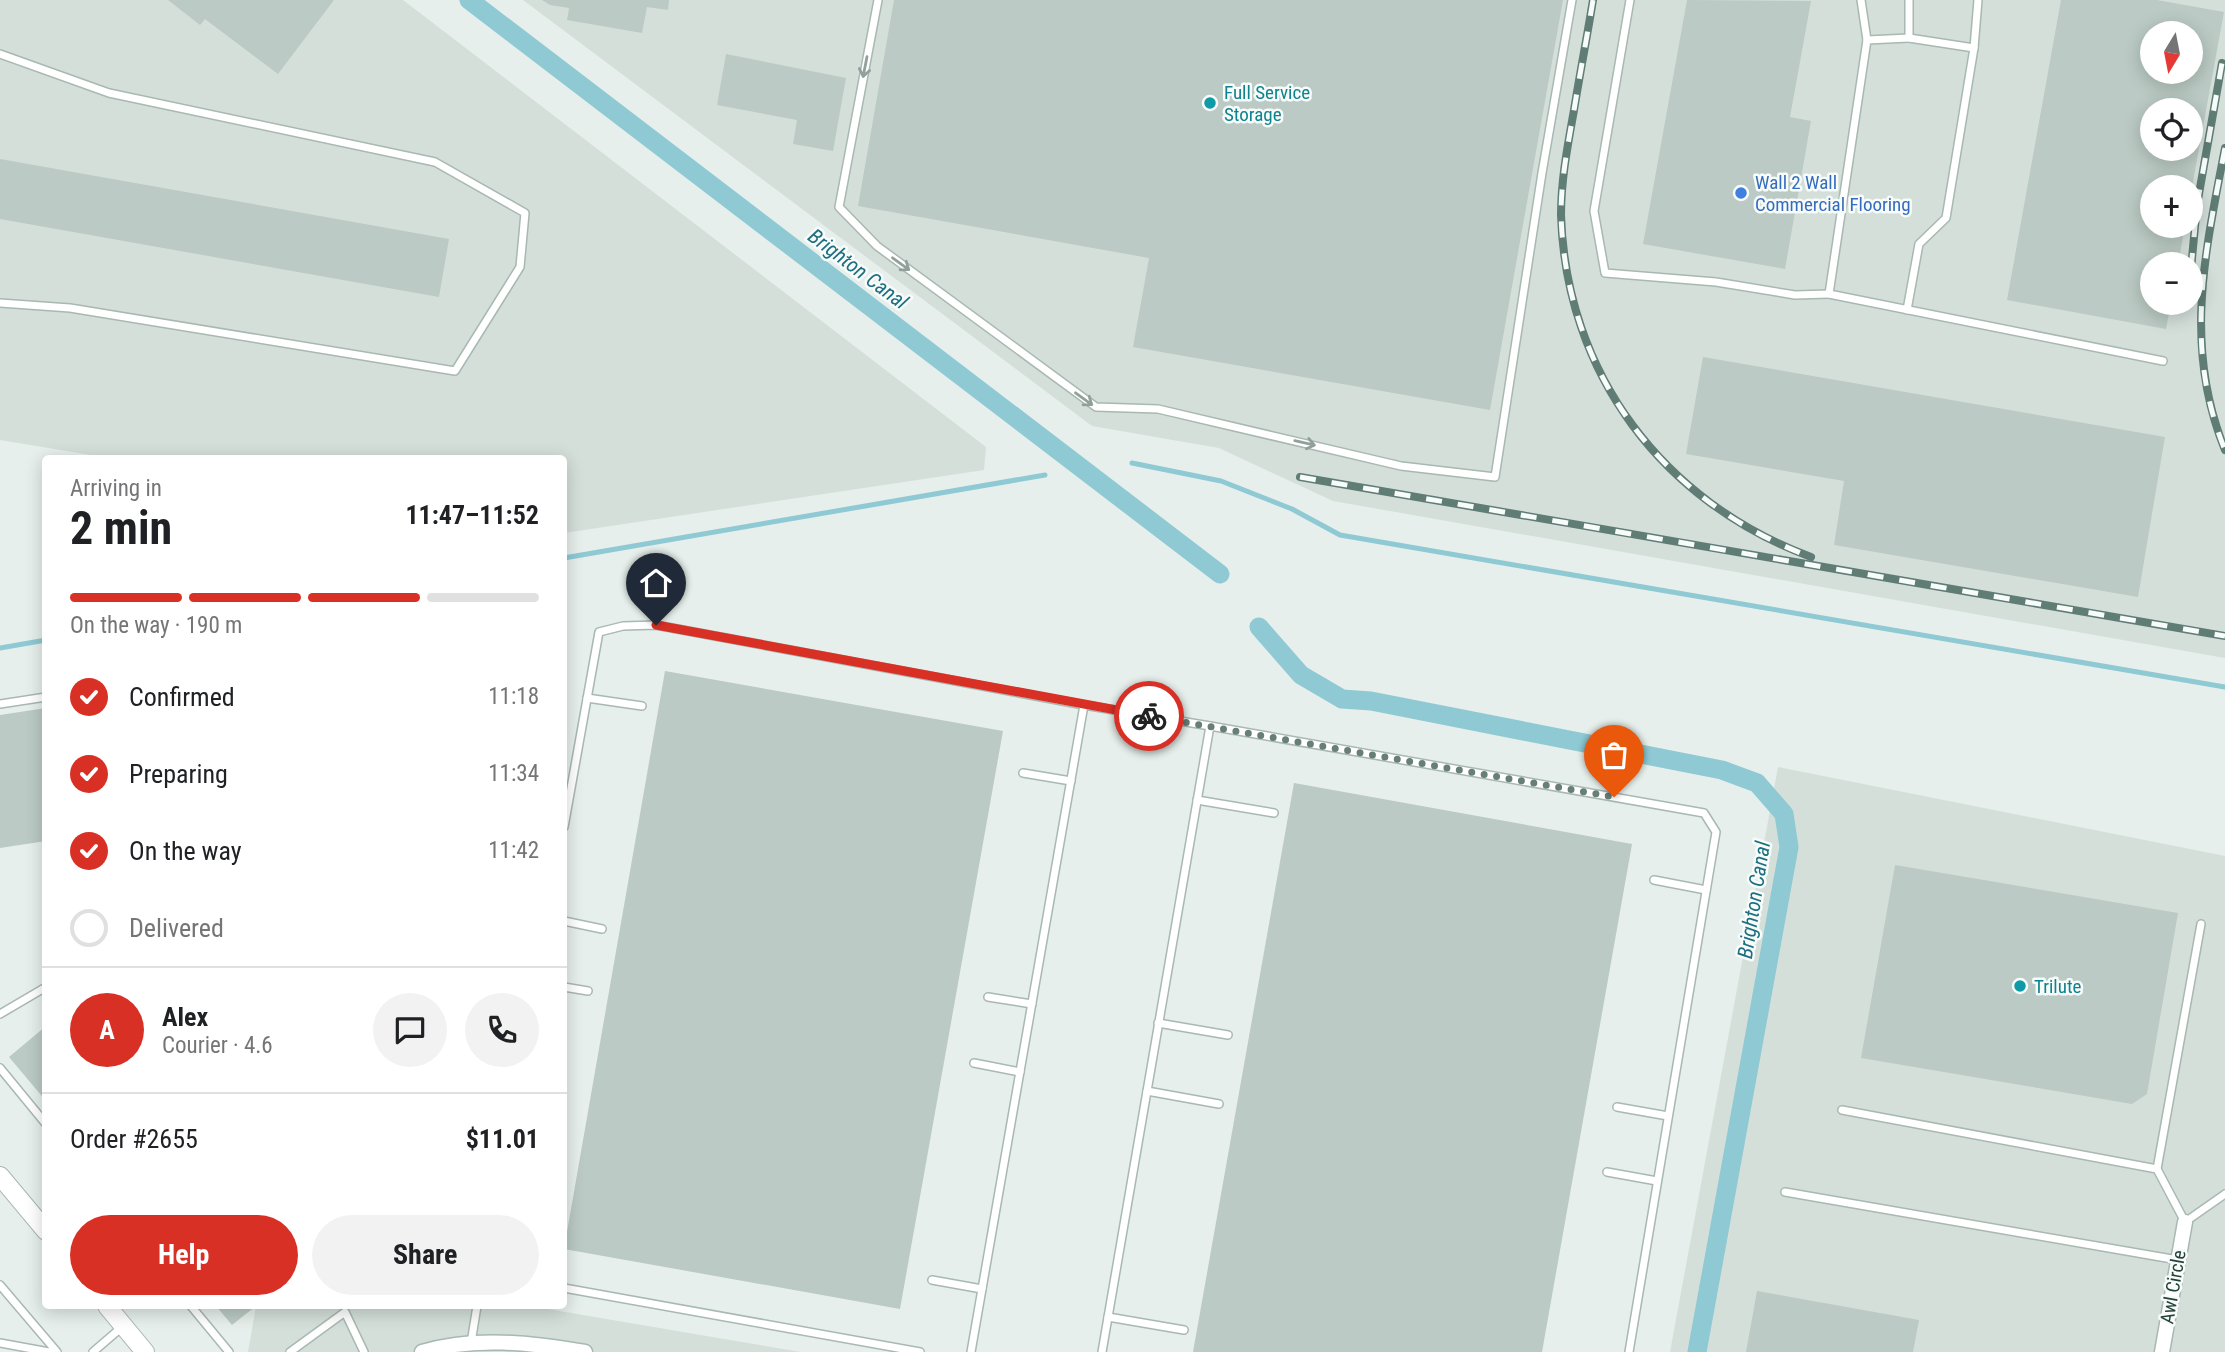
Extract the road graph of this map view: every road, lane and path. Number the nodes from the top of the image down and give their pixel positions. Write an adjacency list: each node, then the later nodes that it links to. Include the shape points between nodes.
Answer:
1 (878, 0): 2 (lane, one-way to 2, via 839,207 877,246 1096,407 1158,409 1401,466 1495,477)
2 (1572, 0)
3 (1630, 0): 11 (lane, via 1594,211 1605,273 1716,282 1795,295)
4 (1861, 0): 8 (lane)
5 (1909, 0): 7 (lane)
6 (1978, 0): 9 (lane)
7 (1909, 38): 8 (lane); 9 (lane)
8 (1867, 40): 11 (lane)
9 (1974, 48): 13 (lane, via 1946,218 1919,244)
10 (0, 54): 12 (lane, via 109,93 435,162 525,214 520,267 455,371 70,309)
11 (1829, 294): 13 (lane)
12 (0, 303)
13 (1907, 310): 14 (lane)
14 (2163, 361)
15 (42, 698): 17 (lane)
16 (587, 698): 18 (lane, via 599,632 656,625); 19 (lane); 24 (lane)
17 (0, 704)
18 (1084, 705): 20 (lane); 22 (lane)
19 (642, 706)
20 (1210, 726): 23 (lane); 27 (lane, via 1704,813 1716,832)
21 (1023, 773): 22 (lane)
22 (1071, 781): 35 (lane)
23 (1197, 800): 25 (lane); 37 (lane)
24 (567, 810)
25 (1274, 813)
26 (1654, 880): 27 (lane)
27 (1706, 890): 46 (lane)
28 (567, 922): 30 (lane)
29 (2201, 924): 48 (lane)
30 (602, 929)
31 (567, 988): 33 (lane)
32 (42, 989): 36 (lane)
33 (588, 991)
34 (988, 997): 35 (lane)
35 (1032, 1004): 41 (lane)
36 (0, 1014)
37 (1158, 1023): 38 (lane); 42 (lane)
38 (1228, 1035)
39 (974, 1063): 41 (lane)
40 (0, 1068): 47 (lane)
41 (1020, 1072): 60 (lane)
42 (1147, 1091): 43 (lane); 65 (lane)
43 (1219, 1104)
44 (1617, 1107): 46 (lane)
45 (1842, 1110): 48 (lane)
46 (1668, 1116): 51 (lane)
47 (42, 1120)
48 (2157, 1169): 54 (lane)
49 (1607, 1172): 51 (lane)
50 (0, 1176): 55 (street)
51 (1657, 1181): 82 (lane)
52 (1785, 1192): 56 (lane)
53 (2225, 1194): 54 (lane)
54 (2185, 1222): 56 (street, Awl Circle)
55 (42, 1226)
56 (2178, 1259): 83 (street, Awl Circle)
57 (932, 1280): 60 (lane)
58 (0, 1285): 72 (lane)
59 (567, 1289): 79 (lane)
60 (982, 1289): 80 (lane)
61 (109, 1309): 66 (street)
62 (193, 1309): 75 (lane)
63 (347, 1309): 76 (lane); 77 (lane)
64 (477, 1309): 69 (lane)
65 (1108, 1317): 67 (lane); 81 (lane)
66 (123, 1326): 73 (lane); 74 (street)
67 (1184, 1330)
68 (0, 1343): 71 (lane)
69 (471, 1343): 70 (street); 78 (street, via 536,1343)
70 (429, 1351)
71 (49, 1352)
72 (57, 1352)
73 (93, 1352)
74 (145, 1352)
75 (229, 1352)
76 (290, 1352)
77 (365, 1352)
78 (585, 1352)
79 (920, 1352)
80 (971, 1352)
81 (1101, 1352)
82 (1629, 1352)
83 (2162, 1352)

